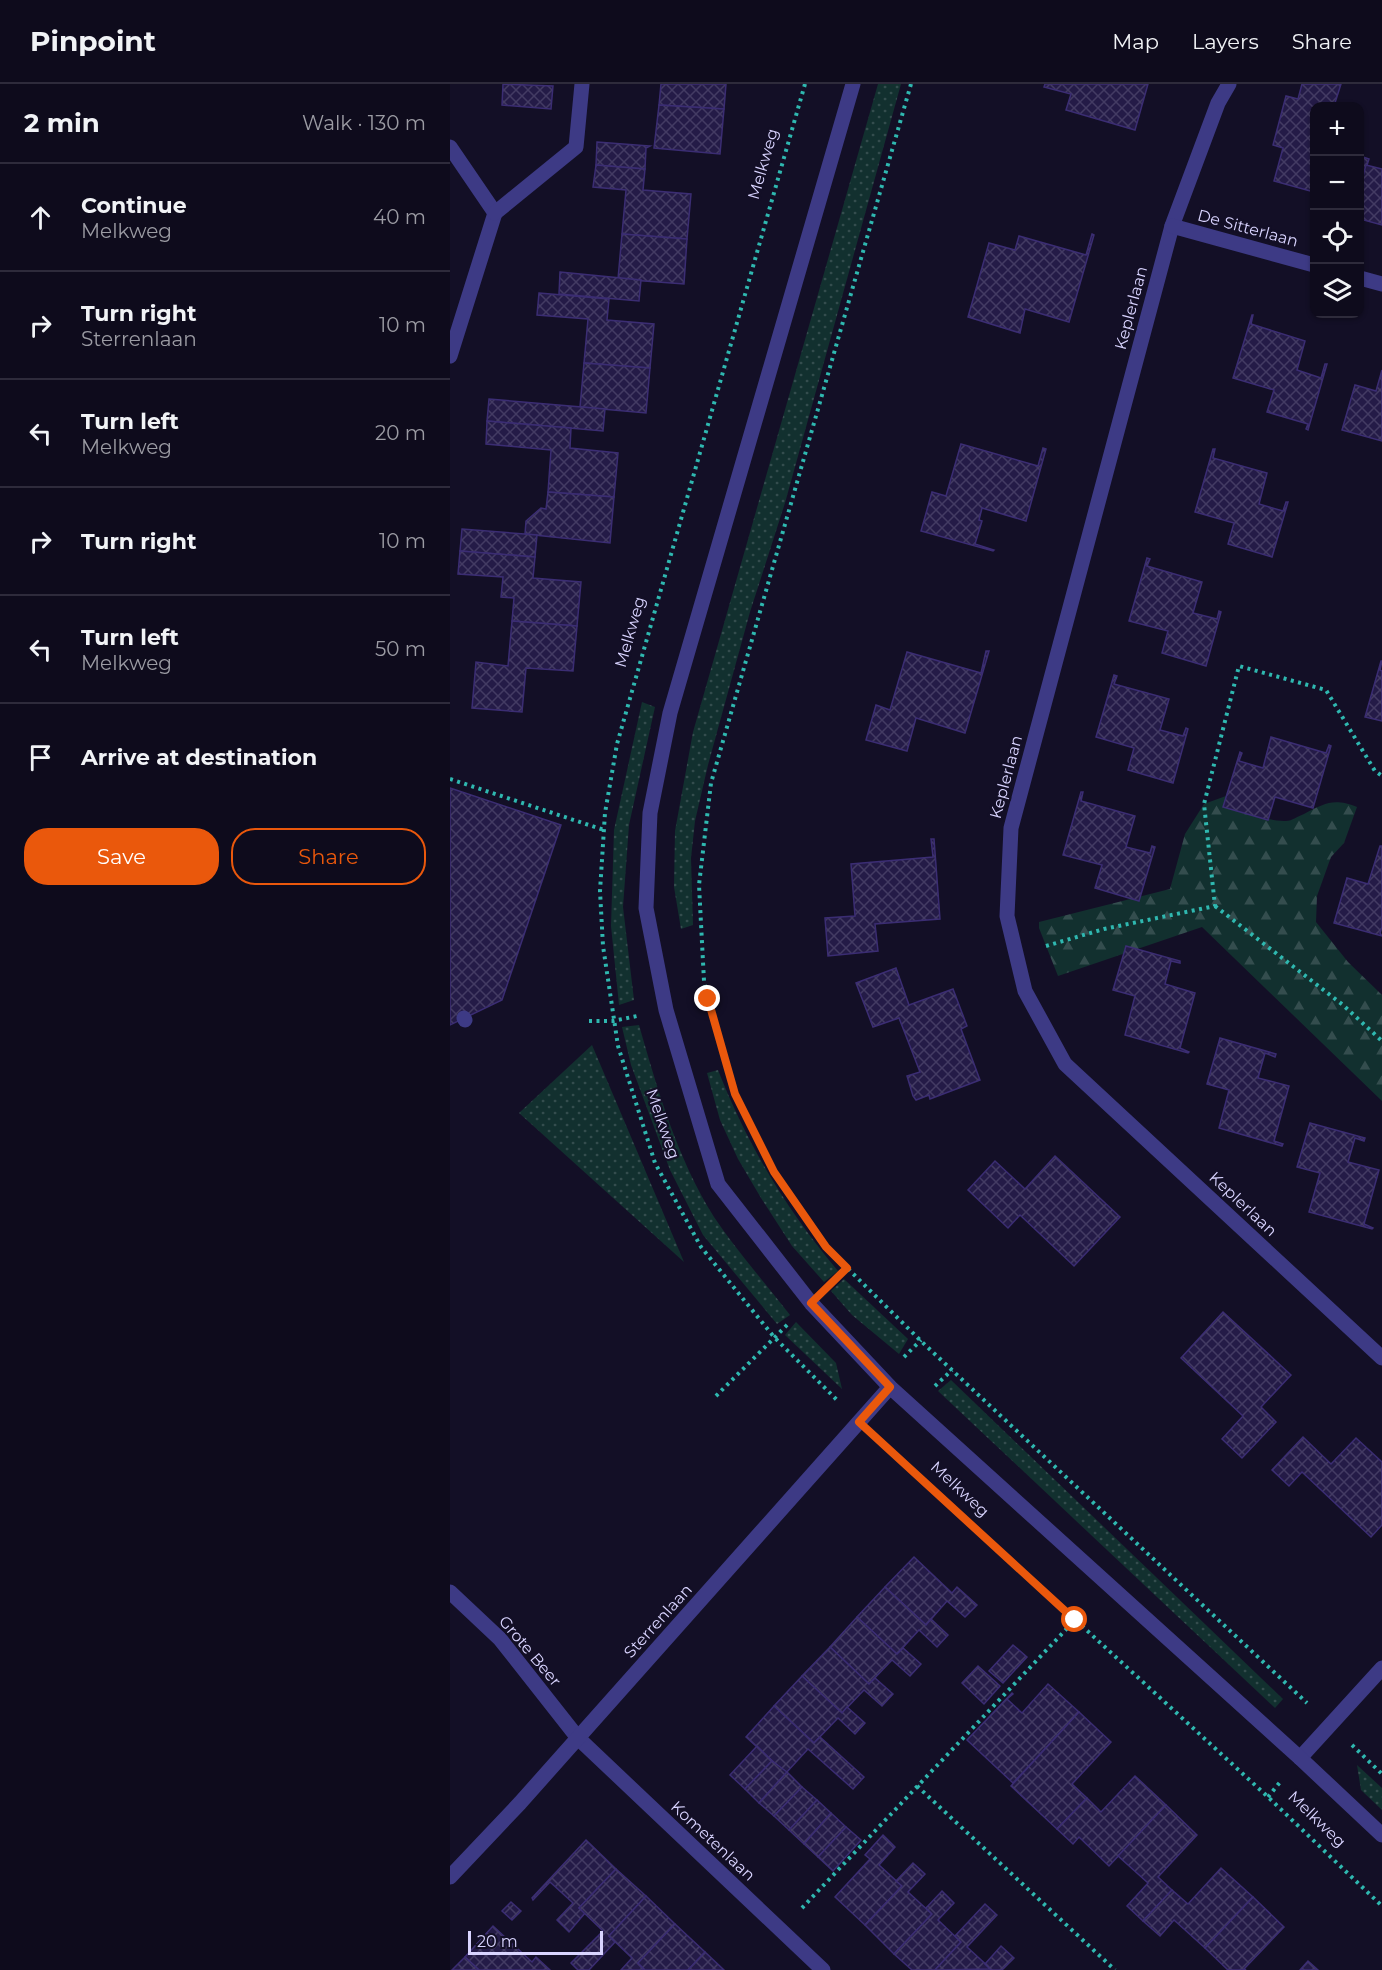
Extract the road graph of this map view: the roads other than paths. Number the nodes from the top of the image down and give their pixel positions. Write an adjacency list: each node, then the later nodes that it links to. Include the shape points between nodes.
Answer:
1 (582, 84): 5 (street, via 576,147)
2 (853, 84): 12 (street, Melkweg, via 670,713 650,813 646,908 666,1010 718,1184 811,1303)
3 (1229, 84): 6 (street, Keplerlaan, via 1218,103)
4 (450, 147): 5 (street)
5 (495, 213): 10 (street)
6 (1172, 226): 7 (street, De Sitterlaan); 11 (street, Keplerlaan, via 1011,828 1007,916 1025,992 1065,1064)
7 (1310, 264)
8 (1364, 279): 9 (street)
9 (1382, 284)
10 (450, 356)
11 (1382, 1358)
12 (890, 1387): 15 (street, Sterrenlaan); 16 (street, Melkweg)
13 (450, 1592): 15 (street, Grote Beer, via 500,1639)
14 (1382, 1668): 16 (street)
15 (578, 1738): 18 (street, Sterrenlaan); 19 (street, Kometenlaan)
16 (1300, 1758): 17 (street, Melkweg)
17 (1382, 1835)
18 (450, 1877)
19 (823, 1970)

